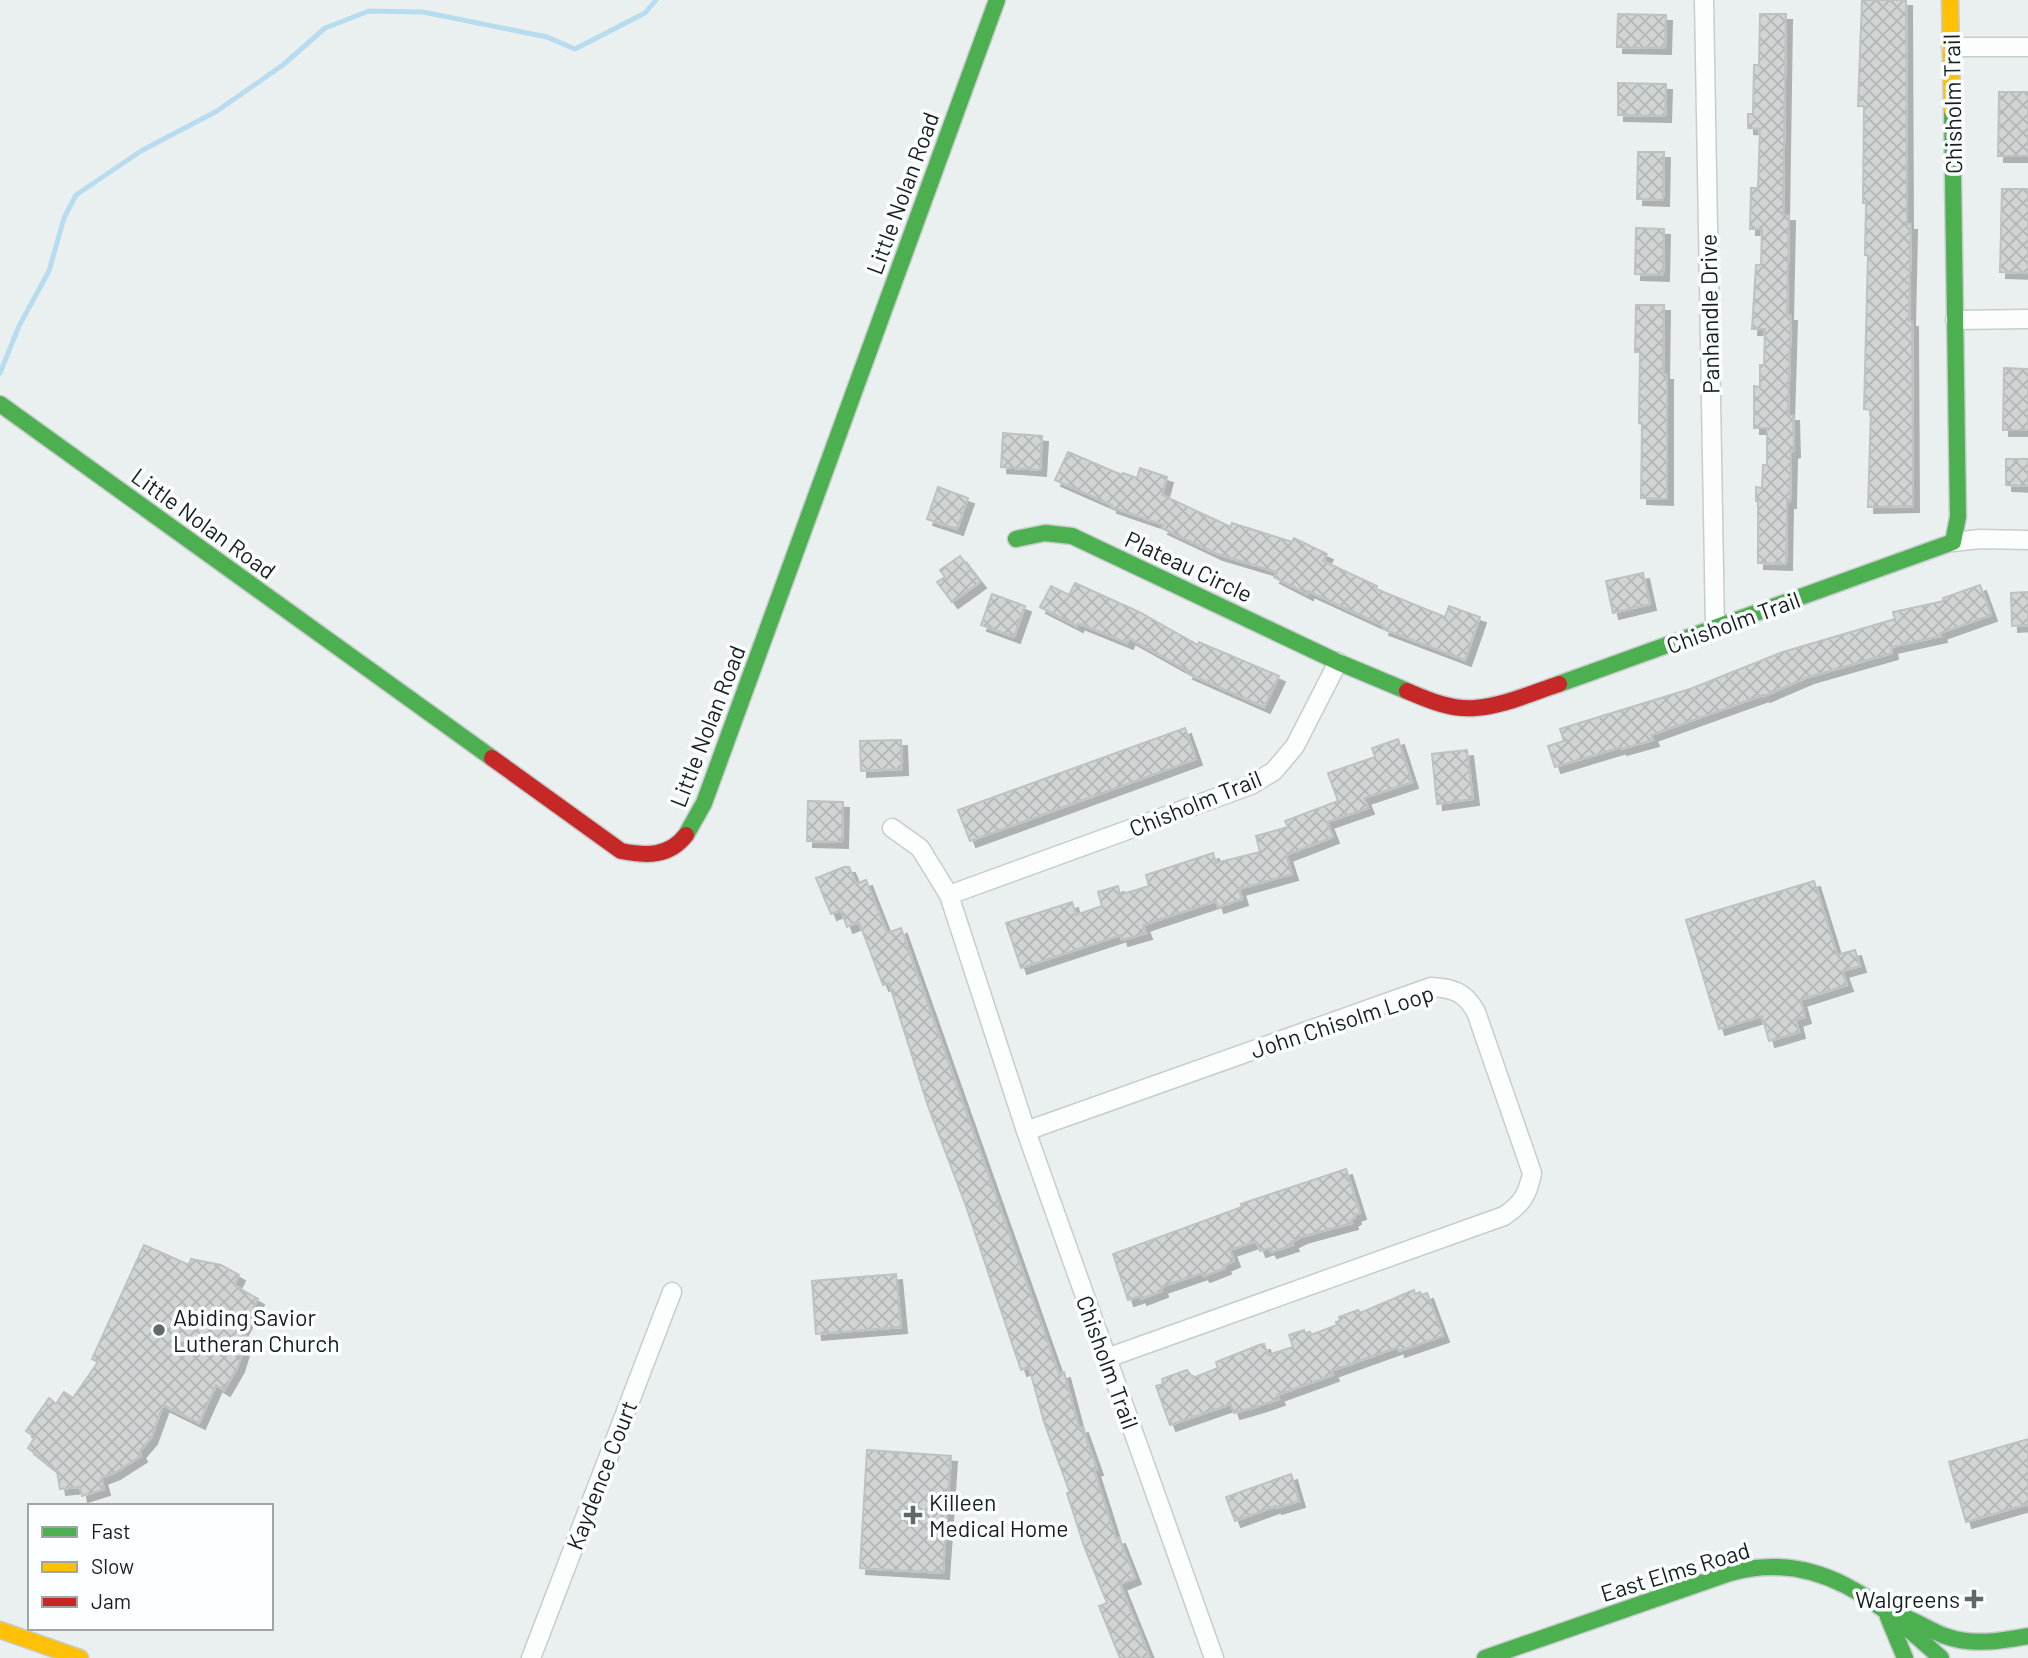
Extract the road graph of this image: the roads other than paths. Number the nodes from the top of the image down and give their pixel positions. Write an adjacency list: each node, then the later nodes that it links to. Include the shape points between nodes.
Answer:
1 (997, 0): 8 (street, Little Nolan Road, via 704,803 682,843 666,853 621,851)
2 (1703, 0): 12 (street, Panhandle Drive)
3 (1950, 0): 4 (street, Chisholm Trail)
4 (1951, 47): 5 (street); 7 (street, Chisholm Trail)
5 (2028, 47)
6 (2028, 319): 7 (street)
7 (1955, 320): 11 (street, Chisholm Trail, via 1958,517)
8 (0, 404)
9 (1016, 540): 13 (street, Plateau Circle, via 1045,533 1072,536)
10 (2028, 540): 11 (street)
11 (1953, 542): 12 (street, Chisholm Trail)
12 (1715, 628): 13 (street, Chisholm Trail, via 1521,697 1474,708 1435,703)
13 (1338, 662): 15 (street, Chisholm Trail, via 1295,746 1273,771 1251,785)
14 (892, 828): 15 (street, via 920,848)
15 (949, 895): 16 (street, Chisholm Trail)
16 (1026, 1131): 18 (street, Chisholm Trail); 18 (street, John Chisolm Loop, via 1431,987 1453,988 1469,1000 1485,1038 1532,1173 1526,1198 1518,1207 1504,1216)
17 (672, 1292): 23 (street, Kaydence Court)
18 (1107, 1358): 24 (street, Chisholm Trail)
19 (1886, 1613): 21 (street, via 1968,1641); 25 (street, East Elms Road, via 1822,1573 1798,1567 1750,1568); 26 (street); 27 (street, East Elms Road)
20 (0, 1630): 22 (street)
21 (2028, 1636)
22 (80, 1658)
23 (531, 1658)
24 (1213, 1658)
25 (1485, 1658)
26 (1905, 1658)
27 (1941, 1658)

